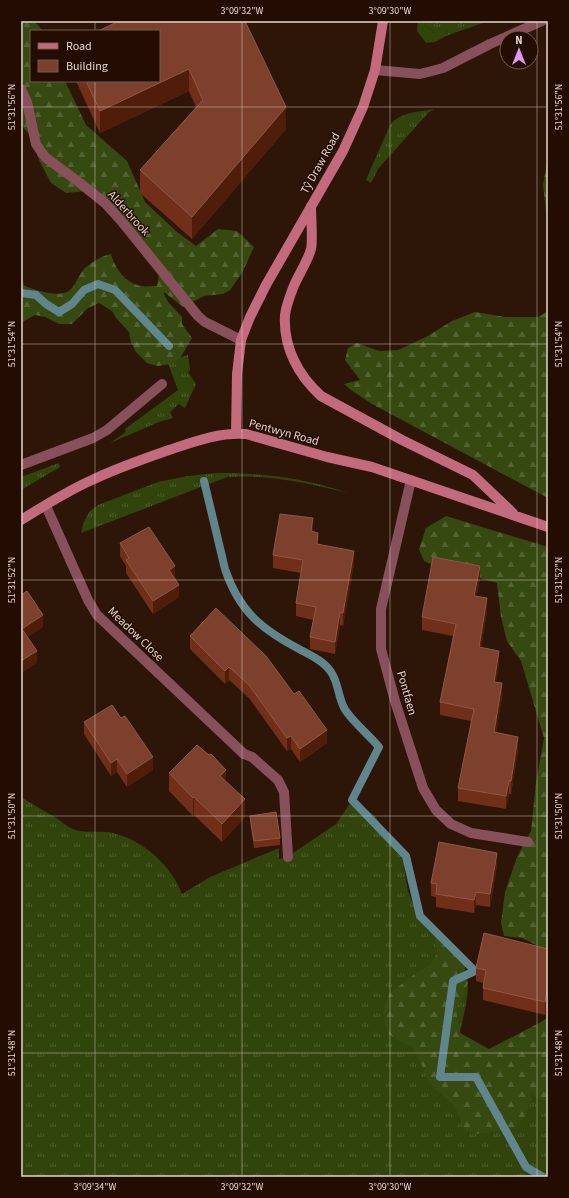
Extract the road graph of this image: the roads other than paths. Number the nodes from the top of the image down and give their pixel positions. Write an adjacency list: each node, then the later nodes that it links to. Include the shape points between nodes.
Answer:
1 (383, 21): 3 (street, Tŷ Draw Road)
2 (542, 21): 3 (street, via 443,68 420,74)
3 (375, 70): 5 (street, Tŷ Draw Road, via 363,107 343,151)
4 (21, 89): 6 (street, Alderbrook, via 27,102 36,144 45,157 105,203 198,316)
5 (311, 204): 6 (street, Tŷ Draw Road, via 266,285); 12 (street, via 311,249 293,287 285,313 286,338 301,373 311,386 327,399 473,475)
6 (241, 340): 8 (street, Tŷ Draw Road)
7 (162, 384): 9 (street, via 107,430 93,438)
8 (236, 433): 10 (street, Pentwyn Road, via 372,467); 11 (street, Pentwyn Road, via 186,444 120,468 74,489)
9 (21, 465)
10 (411, 480): 12 (street, Pentwyn Road); 15 (street, Pontfaen, via 381,609 381,648 420,781 436,810 451,824 471,833)
11 (46, 506): 13 (street, Pentwyn Road); 16 (street, Meadow Close, via 97,615 244,754 252,757 278,780 284,792)
12 (516, 516): 14 (street, Pentwyn Road)
13 (21, 520)
14 (548, 527)
15 (528, 842)
16 (288, 857)

